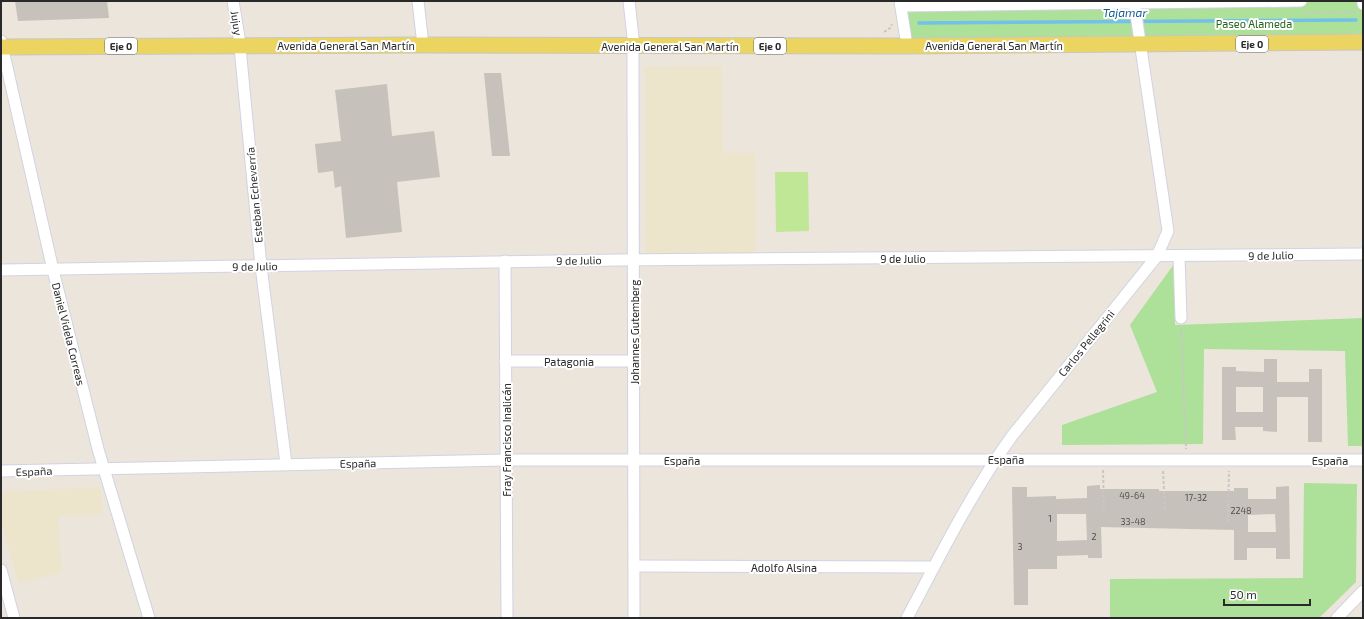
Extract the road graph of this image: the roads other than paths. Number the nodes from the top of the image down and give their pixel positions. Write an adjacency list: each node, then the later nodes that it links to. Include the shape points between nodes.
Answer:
1 (233, 1): 11 (street, Jujuy)
2 (418, 1): 9 (street)
3 (629, 1): 12 (street, Johannes Gutemberg)
4 (1301, 1): 5 (street)
5 (1134, 2): 6 (street); 10 (street, Carlos Pellegrini)
6 (901, 8): 13 (street)
7 (1363, 42): 10 (main road, Avenida General San Martín / Eje 0)
8 (1, 45): 11 (main road, Avenida General San Martín / Eje 0); 21 (street, Daniel Videla Correas)
9 (423, 45): 11 (main road, Avenida General San Martín / Eje 0); 12 (main road, Avenida General San Martín / Eje 0)
10 (1140, 45): 13 (main road, Avenida General San Martín / Eje 0); 15 (street, Carlos Pellegrini, via 1168,231)
11 (240, 46): 19 (street, Esteban Echeverría)
12 (633, 46): 13 (main road, Avenida General San Martín / Eje 0); 17 (street, Johannes Gutemberg)
13 (908, 46)
14 (1363, 254): 16 (street, 9 de Julio)
15 (1157, 256): 16 (street, 9 de Julio); 17 (street, 9 de Julio); 25 (street, Carlos Pellegrini)
16 (1179, 256): 22 (street)
17 (633, 260): 18 (street, 9 de Julio); 24 (street, Johannes Gutemberg)
18 (505, 261): 19 (street, 9 de Julio); 23 (street, Fray Francisco Inalicán)
19 (261, 266): 21 (street, 9 de Julio); 29 (street, Esteban Echeverría)
20 (1, 270): 21 (street, 9 de Julio)
21 (53, 270): 30 (street, Daniel Videla Correas)
22 (1180, 318)
23 (505, 361): 24 (street, Patagonia); 26 (street, Fray Francisco Inalicán)
24 (634, 361): 28 (street, Johannes Gutemberg)
25 (995, 459): 27 (street, España); 28 (street, España); 33 (street, Carlos Pellegrini)
26 (506, 460): 28 (street, España); 29 (street, España); 38 (street, Fray Francisco Inalicán)
27 (1363, 460)
28 (634, 461): 32 (street, Johannes Gutemberg)
29 (286, 464): 30 (street, España)
30 (103, 468): 31 (street, España); 37 (street, Daniel Videla Correas)
31 (1, 472)
32 (634, 566): 33 (street, Adolfo Alsina); 39 (street, Johannes Gutemberg)
33 (934, 567): 40 (street, Carlos Pellegrini)
34 (1, 570): 36 (street)
35 (1363, 591): 41 (street)
36 (14, 618)
37 (149, 618)
38 (506, 618)
39 (634, 618)
40 (907, 618)
41 (1337, 618)

